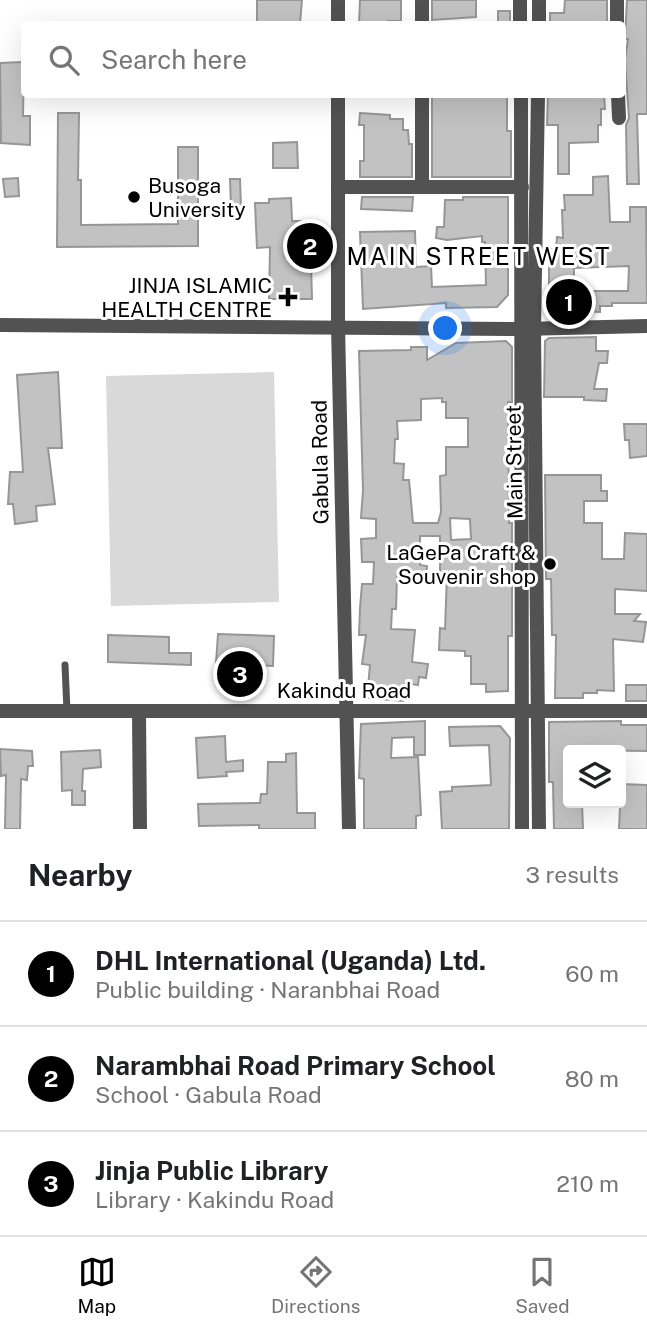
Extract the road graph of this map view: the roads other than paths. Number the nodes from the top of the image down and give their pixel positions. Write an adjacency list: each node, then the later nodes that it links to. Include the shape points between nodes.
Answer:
1 (338, 0): 6 (street)
2 (422, 0): 7 (street)
3 (520, 0): 8 (street)
4 (539, 0): 9 (street)
5 (617, 0): 10 (street)
6 (338, 21)
7 (422, 21)
8 (520, 21)
9 (539, 21)
10 (617, 21)
11 (338, 98): 17 (street, Gabula Road)
12 (422, 98): 18 (street)
13 (521, 98): 19 (street, Main Street)
14 (538, 98): 23 (street, Main Street)
15 (618, 98): 16 (street)
16 (619, 118)
17 (338, 187): 18 (street); 21 (street, Gabula Road)
18 (422, 187): 19 (street)
19 (522, 187): 23 (street, Main Street)
20 (0, 325): 21 (street)
21 (338, 326): 23 (street); 27 (street, Gabula Road)
22 (647, 326): 23 (street)
23 (528, 328): 28 (street, Main Street); 29 (street, Main Street)
24 (65, 664): 26 (lane)
25 (0, 711): 26 (street, Kakindu Road)
26 (67, 711): 31 (street, Kakindu Road)
27 (347, 711): 28 (street, Kakindu Road); 31 (street, Kakindu Road); 33 (street, Gabula Road)
28 (522, 711): 29 (street, Kakindu Road); 34 (street, Main Street)
29 (539, 711): 30 (street, Kakindu Road); 35 (street, Main Street)
30 (647, 711)
31 (139, 712): 32 (street)
32 (140, 829)
33 (349, 829)
34 (522, 829)
35 (539, 829)

